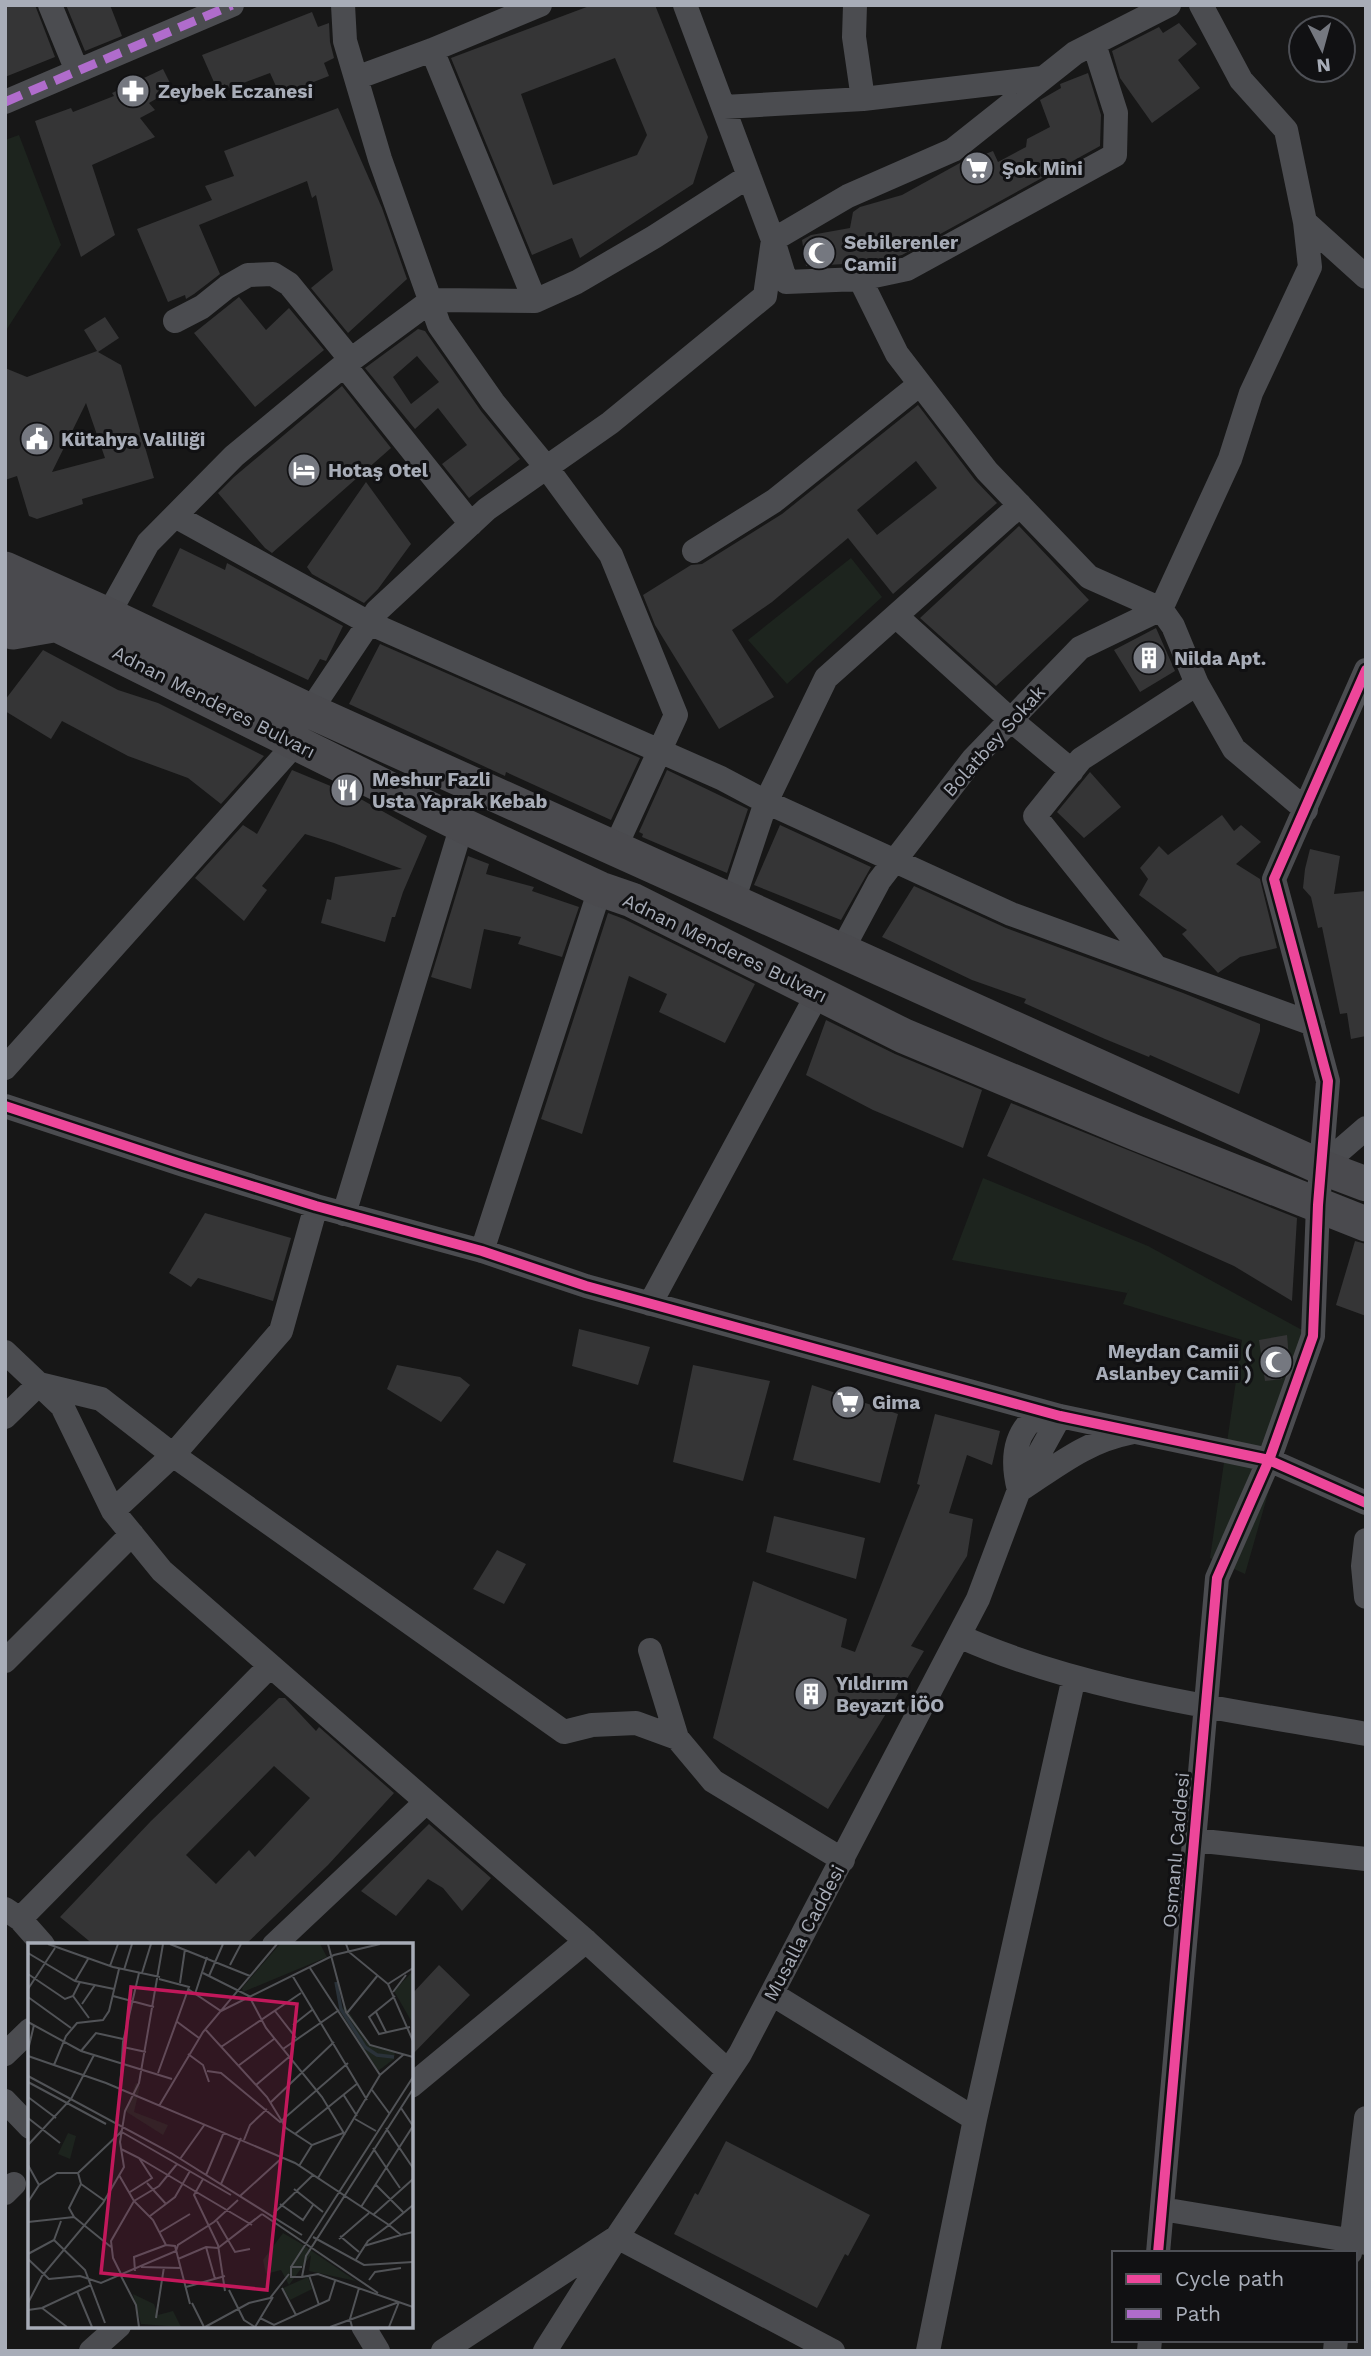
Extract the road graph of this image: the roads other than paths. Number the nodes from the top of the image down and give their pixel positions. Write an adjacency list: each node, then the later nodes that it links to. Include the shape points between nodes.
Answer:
1 (50, 5): 11 (street)
2 (232, 5): 11 (street)
3 (343, 5): 12 (street, via 345,41)
4 (540, 5): 10 (street)
5 (685, 5): 16 (street)
6 (855, 5): 14 (street, via 854,37)
7 (1169, 5): 9 (street)
8 (1201, 5): 18 (street, via 1241,80 1286,130)
9 (1094, 44): 13 (street); 21 (street, via 1116,113 1115,155 907,269)
10 (432, 50): 12 (street); 23 (street)
11 (77, 71): 15 (street)
12 (356, 78): 22 (street, via 380,159)
13 (1043, 78): 14 (street); 19 (street, via 953,150 848,196)
14 (863, 99): 16 (street)
15 (5, 102)
16 (724, 107): 17 (street)
17 (749, 176): 19 (street); 23 (street, via 577,282)
18 (1305, 222): 20 (street); 35 (street, via 1310,267 1251,393 1230,459)
19 (773, 240): 21 (street, via 786,282); 27 (street, via 765,296 610,424)
20 (1366, 277)
21 (860, 279): 26 (street, via 897,354)
22 (432, 300): 23 (street); 25 (street); 27 (street, via 439,324 493,402)
23 (535, 301)
24 (175, 321): 25 (street, via 248,275 273,274 289,284 347,355)
25 (344, 365): 29 (street, via 239,452); 30 (street)
26 (920, 384): 28 (street, via 987,471); 32 (street, via 774,501)
27 (547, 468): 30 (street); 46 (street, via 611,555 676,715)
28 (1020, 505): 35 (street, via 1089,577); 37 (street)
29 (175, 516): 36 (street, via 148,542); 38 (street)
30 (471, 524): 38 (street)
31 (5, 546): 36 (main road, via 68,580)
32 (694, 551)
33 (5, 569): 36 (main road)
34 (5, 599): 39 (main road, Adnan Menderes Bulvarı)
35 (1161, 609): 42 (street); 44 (street, Bolatbey Sokak, via 1080,648)
36 (108, 615): 43 (main road, Adnan Menderes Bulvarı)
37 (896, 616): 44 (street); 48 (street, via 826,678)
38 (369, 623): 43 (street); 46 (street)
39 (60, 624): 40 (main road); 45 (main road, Adnan Menderes Bulvarı)
40 (8, 635)
41 (1366, 670): 49 (street, Osmanlı Caddesi)
42 (1197, 684): 47 (street, via 1081,759); 49 (street, via 1234,749)
43 (310, 711): 51 (main road, Adnan Menderes Bulvarı)
44 (1011, 720): 47 (street); 52 (street, Bolatbey Sokak, via 973,759)
45 (296, 743): 50 (main road, Adnan Menderes Bulvarı); 59 (street)
46 (659, 751): 48 (street); 51 (street)
47 (1072, 771): 56 (street, via 1035,816)
48 (766, 802): 52 (street); 54 (street)
49 (1306, 810): 58 (street, Osmanlı Caddesi, via 1274,879)
50 (462, 825): 53 (main road, Adnan Menderes Bulvarı); 66 (street)
51 (615, 848): 54 (main road, Adnan Menderes Bulvarı)
52 (894, 862): 55 (street, Bolatbey Sokak); 56 (street, via 1011,914)
53 (600, 889): 57 (main road, Adnan Menderes Bulvarı, via 632,900); 68 (street)
54 (733, 901): 55 (main road, Adnan Menderes Bulvarı)
55 (842, 950): 62 (main road, Adnan Menderes Bulvarı)
56 (1156, 967): 58 (street)
57 (818, 993): 64 (main road, Adnan Menderes Bulvarı, via 904,1036); 69 (street)
58 (1312, 1024): 62 (street, Osmanlı Caddesi, via 1328,1081)
59 (5, 1068)
60 (5, 1106): 65 (street)
61 (1366, 1128): 62 (street)
62 (1321, 1167): 63 (main road, Adnan Menderes Bulvarı); 64 (street, Osmanlı Caddesi)
63 (1366, 1184)
64 (1318, 1205): 67 (main road, Adnan Menderes Bulvarı); 76 (street, Osmanlı Caddesi, via 1312,1336)
65 (316, 1206): 66 (street); 75 (street, via 281,1331)
66 (344, 1214): 68 (street)
67 (1366, 1224)
68 (482, 1251): 69 (street)
69 (650, 1304): 72 (street)
70 (5, 1352): 71 (street)
71 (39, 1384): 73 (street); 75 (street, via 101,1399); 79 (street, via 62,1406)
72 (1051, 1414): 74 (street); 77 (street, Musalla Caddesi)
73 (5, 1417)
74 (1132, 1432): 76 (street); 77 (street, via 1080,1450)
75 (173, 1455): 79 (street); 90 (street, via 564,1732 636,1723)
76 (1269, 1460): 78 (street); 88 (street, Osmanlı Caddesi, via 1217,1578)
77 (1020, 1490): 83 (street, Musalla Caddesi)
78 (1366, 1503)
79 (113, 1511): 80 (street)
80 (132, 1534): 85 (street); 86 (street, via 162,1571)
81 (1366, 1540): 82 (street)
82 (1366, 1597)
83 (959, 1636): 87 (street); 94 (street, Musalla Caddesi)
84 (650, 1650): 90 (street)
85 (5, 1661)
86 (270, 1666): 91 (street); 95 (street)
87 (1074, 1677): 88 (street); 106 (street)
88 (1207, 1706): 89 (street); 92 (street, Osmanlı Caddesi)
89 (1366, 1734)
90 (677, 1738): 94 (street, via 713,1782)
91 (426, 1802): 96 (street); 98 (street)
92 (1195, 1840): 93 (street); 108 (street, Osmanlı Caddesi)
93 (1366, 1859)
94 (843, 1860): 99 (street, Musalla Caddesi)
95 (12, 1914): 97 (street)
96 (586, 1941): 102 (street); 103 (street)
97 (41, 1943)
98 (276, 1943)
99 (772, 1994): 102 (street, Musalla Caddesi); 106 (street)
100 (28, 2033): 101 (street)
101 (5, 2054)
102 (728, 2071): 109 (street, Musalla Caddesi)
103 (413, 2084)
104 (5, 2101): 107 (street)
105 (1366, 2118): 110 (street)
106 (975, 2119): 119 (street)
107 (28, 2125)
108 (1162, 2209): 110 (street); 111 (street, Osmanlı Caddesi)
109 (617, 2237): 116 (street); 117 (street, Musalla Caddesi); 118 (street)
110 (1356, 2246)
111 (1158, 2251)
112 (117, 2328): 114 (street)
113 (364, 2328): 115 (street)
114 (91, 2351)
115 (378, 2351)
116 (443, 2351)
117 (545, 2351)
118 (833, 2351)
119 (928, 2351)

